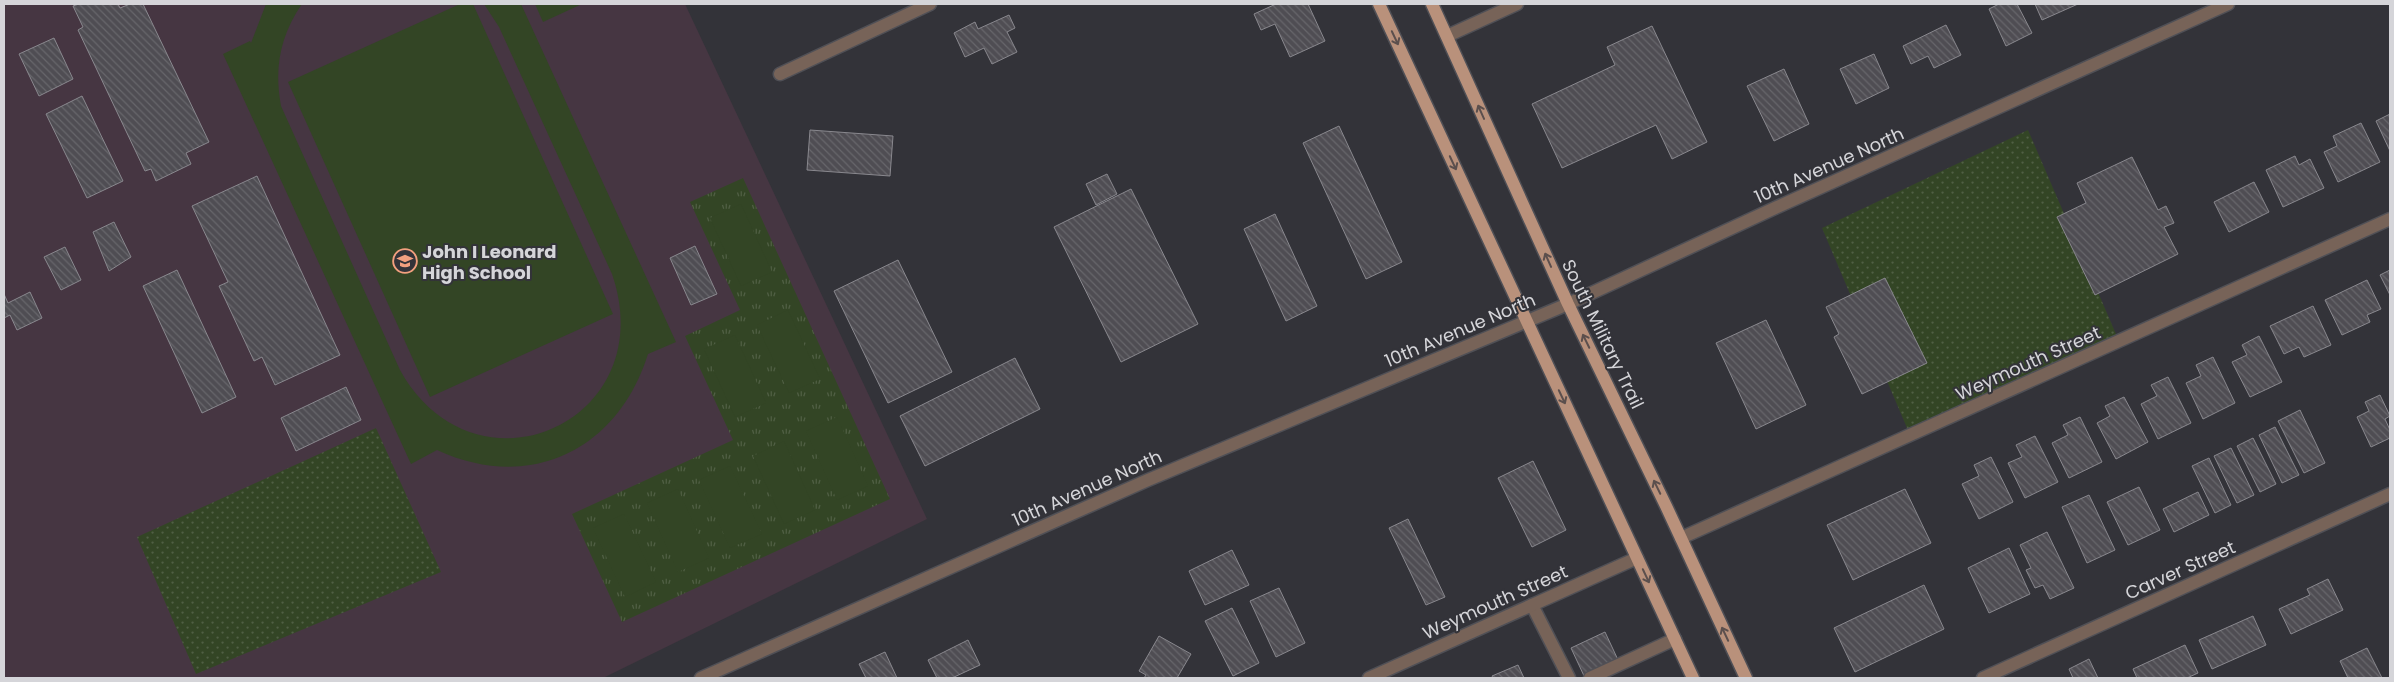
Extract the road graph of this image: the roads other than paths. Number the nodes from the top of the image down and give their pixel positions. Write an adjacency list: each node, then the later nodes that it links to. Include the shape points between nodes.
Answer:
1 (930, 4): 7 (street)
2 (1379, 4): 10 (main road, one-way to 10)
3 (1432, 4): 6 (main road, South Military Trail)
4 (1517, 4): 6 (street)
5 (2228, 4): 9 (street, 10th Avenue North)
6 (1447, 36): 9 (main road, South Military Trail, one-way to 6)
7 (780, 74)
8 (2390, 219): 12 (street, Weymouth Street)
9 (1568, 304): 10 (street, 10th Avenue North); 12 (main road, South Military Trail, one-way to 9)
10 (1527, 321): 13 (main road, one-way to 13); 16 (street, 10th Avenue North, via 1148,480)
11 (2390, 494): 22 (street, Carver Street)
12 (1681, 538): 21 (main road, South Military Trail, one-way to 12)
13 (1637, 558): 14 (street, Weymouth Street); 15 (main road, one-way to 15)
14 (1532, 605): 17 (street, Weymouth Street); 18 (street)
15 (1675, 639): 19 (street); 20 (main road)
16 (701, 678)
17 (1368, 678)
18 (1569, 678)
19 (1590, 678)
20 (1693, 678)
21 (1746, 678)
22 (1983, 678)

